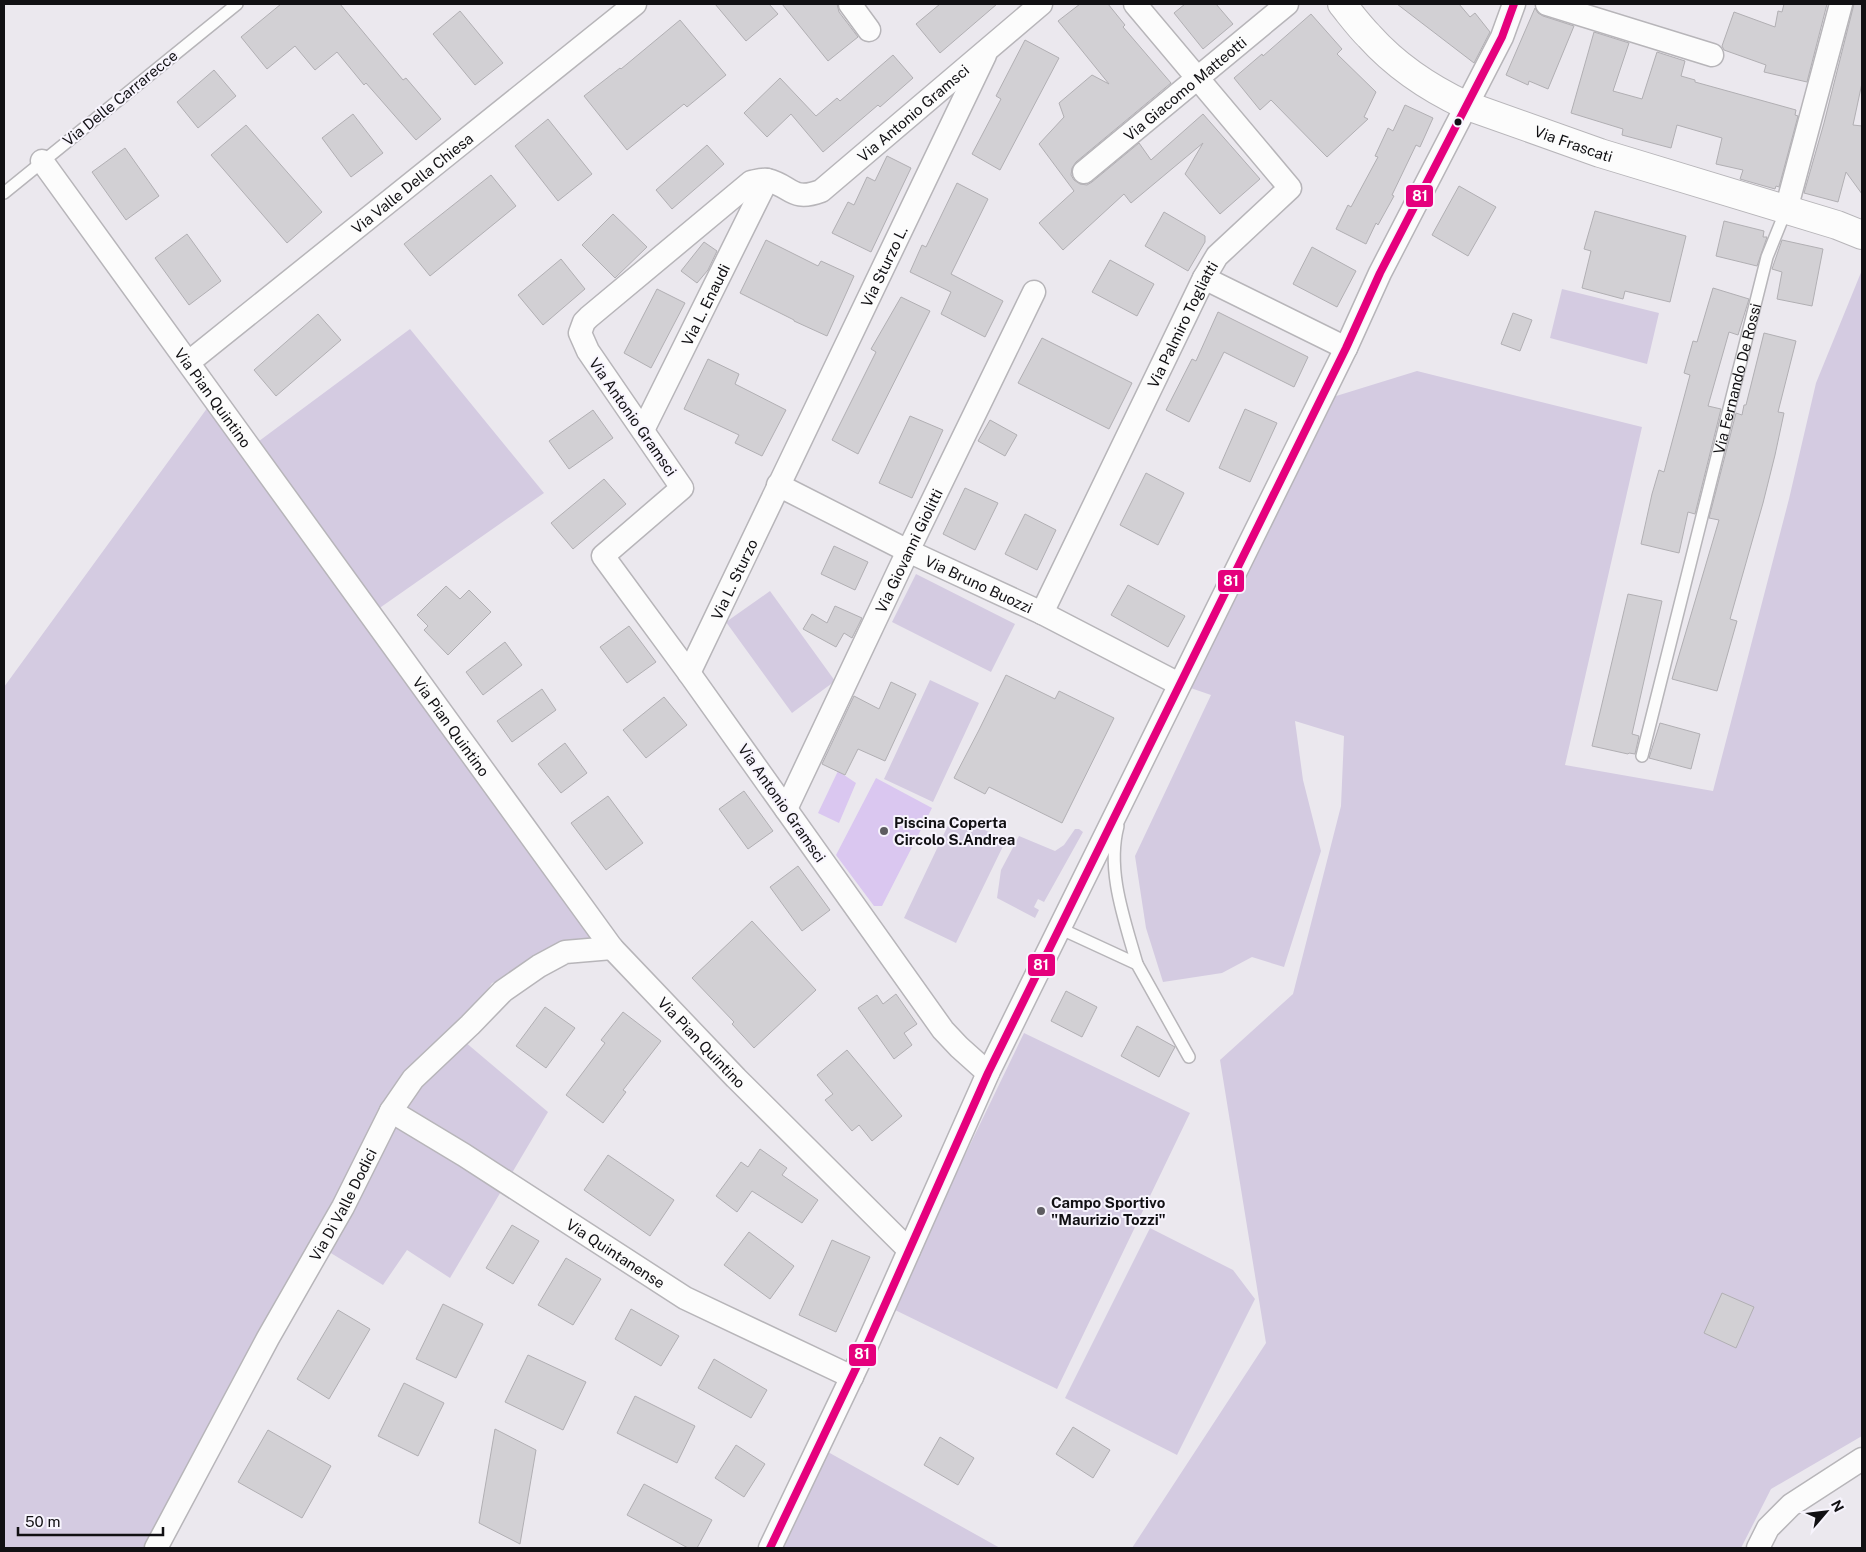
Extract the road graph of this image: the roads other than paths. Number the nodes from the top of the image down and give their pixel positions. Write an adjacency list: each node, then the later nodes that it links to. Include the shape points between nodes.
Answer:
1 (237, 4): 16 (lane, Via Delle Carrarecce)
2 (635, 4): 25 (street, Via Valle Della Chiesa)
3 (850, 4): 11 (street)
4 (1041, 4): 12 (street, Via Antonio Gramsci)
5 (1135, 4): 14 (street)
6 (1287, 4): 14 (street, Via Giacomo Matteotti)
7 (1342, 4): 15 (street, Via Frascati, via 1370,38 1401,64 1444,95)
8 (1514, 4): 15 (street, via 1502,37)
9 (1547, 4): 13 (street)
10 (1840, 4): 20 (street, Via Fernando De Rossi)
11 (869, 30)
12 (989, 47): 18 (street, Via Antonio Gramsci, via 821,191 798,194); 27 (street, Via Sturzo L.)
13 (1712, 55)
14 (1198, 77): 17 (street, Via Giacomo Matteotti); 22 (street, Via Palmiro Togliatti, via 1290,188 1217,256)
15 (1466, 105): 20 (street, Via Frascati, via 1600,153); 24 (street, via 1380,273)
16 (42, 161): 19 (lane, Via Delle Carrarecce); 25 (street, Via Pian Quintino)
17 (1084, 172)
18 (767, 180): 26 (street, Via L. Enaudi); 26 (street, Via Antonio Gramsci, via 751,182 589,317 580,329 588,351)
19 (4, 192)
20 (1786, 210): 21 (street, Via Frascati); 32 (lane, Via Fernando De Rossi, via 1767,258)
21 (1857, 229)
22 (1204, 278): 24 (street); 29 (street, Via Palmiro Togliatti)
23 (1034, 292): 28 (street, Via Giovanni Giolitti)
24 (1346, 348): 31 (street)
25 (189, 362): 36 (street, Via Pian Quintino)
26 (643, 430): 30 (street, Via Antonio Gramsci, via 682,488 604,556)
27 (778, 485): 28 (street, Via Bruno Buozzi); 30 (street, Via L. Sturzo)
28 (908, 551): 29 (street, Via Bruno Buozzi); 34 (street, Via Giovanni Giolitti)
29 (1042, 613): 31 (street, Via Bruno Buozzi)
30 (689, 673): 34 (street, Via Antonio Gramsci)
31 (1179, 684): 33 (street)
32 (1642, 756)
33 (1127, 788): 35 (street); 37 (lane, via 1115,835 1115,884)
34 (786, 809): 39 (street, Via Antonio Gramsci, via 943,1030)
35 (1059, 928): 37 (lane); 39 (street)
36 (612, 948): 40 (street, Via Di Valle Dodici, via 565,952 503,990 413,1079); 41 (street, Via Pian Quintino, via 736,1078)
37 (1137, 964): 38 (lane)
38 (1189, 1057)
39 (988, 1073): 41 (street)
40 (391, 1111): 42 (street, Via Quintanense, via 685,1298); 44 (street, Via Di Valle Dodici, via 343,1207 268,1338)
41 (909, 1250): 42 (street)
42 (852, 1377): 45 (street)
43 (1862, 1460): 46 (street, via 1791,1505 1768,1528)
44 (156, 1548)
45 (770, 1548)
46 (1758, 1548)

